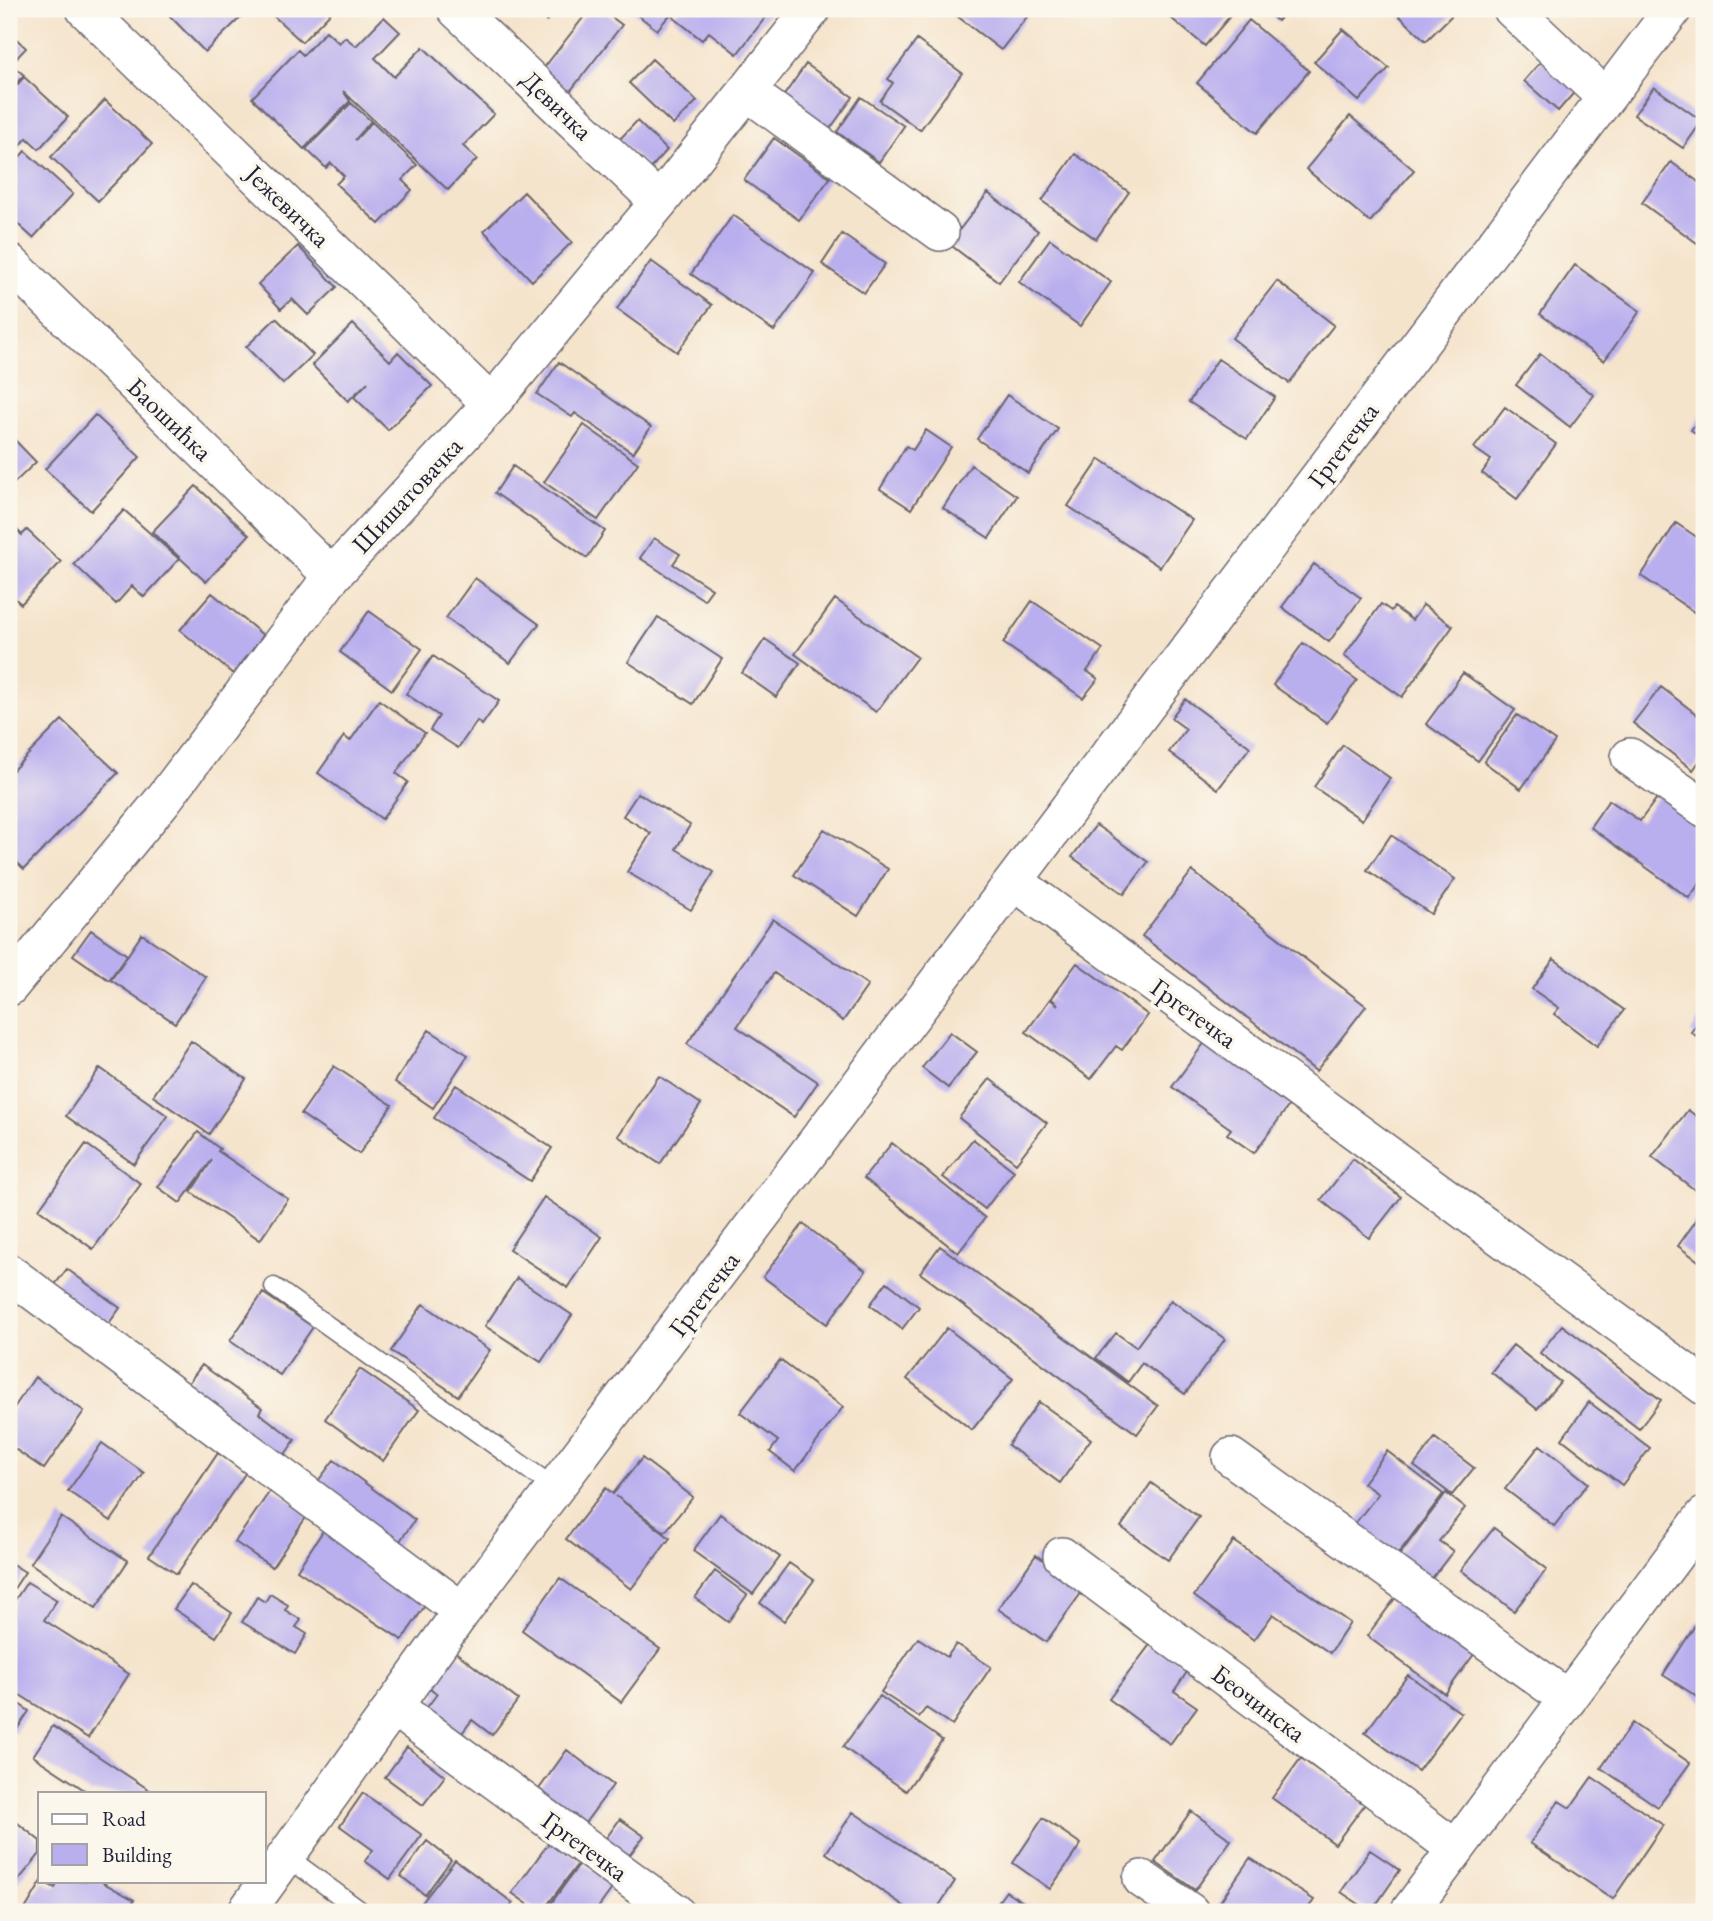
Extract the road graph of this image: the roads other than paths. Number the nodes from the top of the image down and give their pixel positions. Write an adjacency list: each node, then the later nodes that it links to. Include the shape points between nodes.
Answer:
1 (85, 9): 11 (street, Јежевичка)
2 (456, 9): 8 (street, Девичка)
3 (812, 9): 6 (street, Шишатовачка)
4 (1512, 9): 7 (street)
5 (1673, 9): 7 (street, Гргетечка)
6 (747, 91): 8 (street, Шишатовачка); 9 (street)
7 (1605, 97): 15 (street, Гргетечка)
8 (659, 202): 11 (street, Шишатовачка)
9 (940, 232)
10 (9, 262): 12 (street, Баошићка)
11 (491, 404): 12 (street, Шишатовачка)
12 (332, 576): 16 (street, Шишатовачка, via 163,800)
13 (1630, 757): 14 (street)
14 (1704, 808)
15 (1015, 882): 19 (street, Гргетечка); 21 (street, Гргетечка)
16 (9, 987)
17 (9, 1273): 24 (street)
18 (274, 1287): 21 (lane)
19 (1704, 1386)
20 (1231, 1457): 25 (street)
21 (556, 1489): 24 (street, Гргетечка)
22 (1704, 1516): 25 (street)
23 (1062, 1556): 27 (street, Беочинска)
24 (462, 1611): 26 (street, Гргетечка)
25 (1568, 1699): 27 (street)
26 (393, 1706): 28 (street, Гргетечка); 32 (street, Гргетечка)
27 (1456, 1849): 34 (street)
28 (286, 1856): 30 (street, Гргетечка); 31 (lane)
29 (1142, 1879): 33 (street)
30 (246, 1912)
31 (362, 1912)
32 (674, 1912)
33 (1190, 1912)
34 (1409, 1912)

